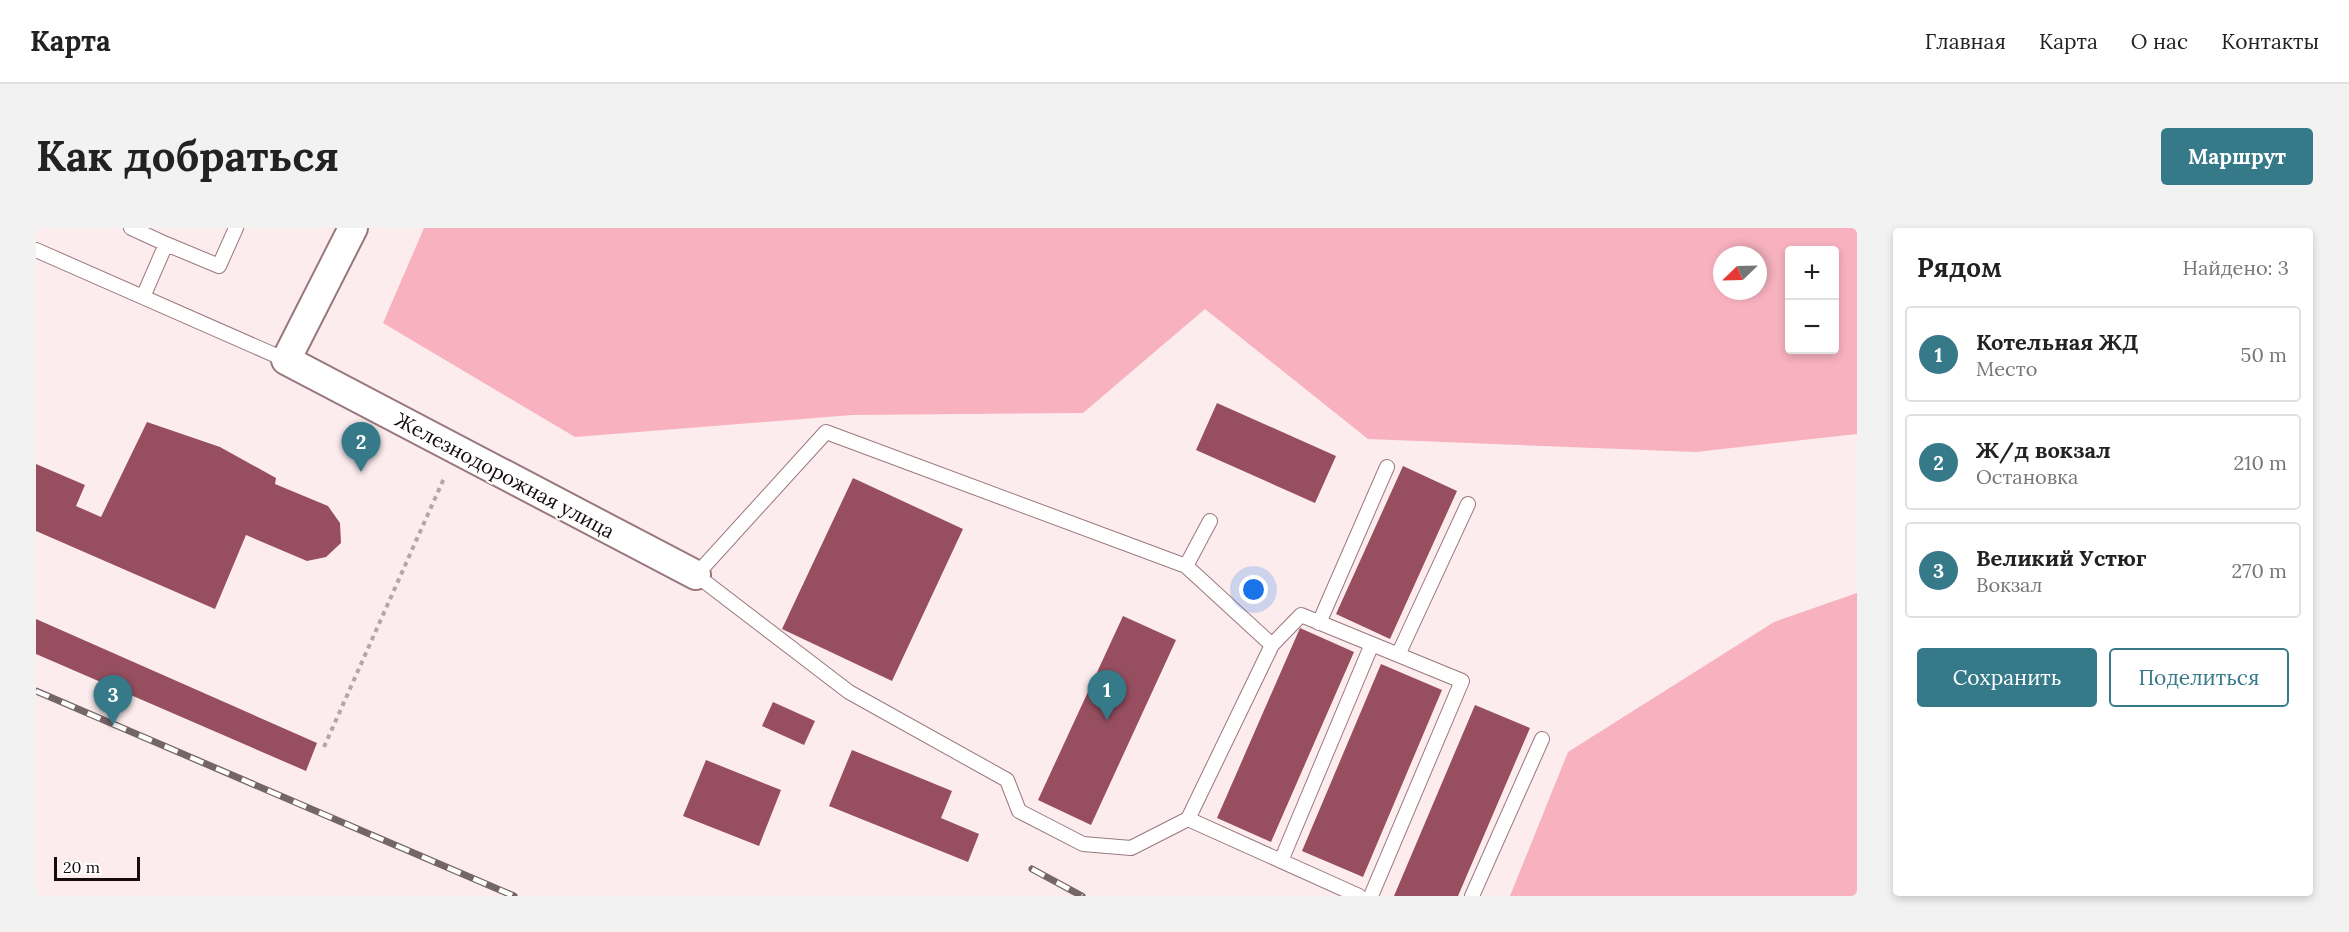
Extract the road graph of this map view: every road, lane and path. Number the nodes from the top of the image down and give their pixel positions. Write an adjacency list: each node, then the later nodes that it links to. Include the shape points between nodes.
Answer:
1 (130, 228): 4 (lane)
2 (236, 228): 4 (lane, via 219,266)
3 (353, 228): 7 (street)
4 (166, 244): 6 (lane)
5 (36, 250): 6 (lane)
6 (143, 297): 7 (lane)
7 (286, 360): 8 (street, Железнодорожная улица)
8 (457, 450): 13 (street, Железнодорожная улица); 19 (path)
9 (1387, 467): 14 (lane)
10 (1468, 504): 17 (lane)
11 (1210, 521): 12 (lane)
12 (1186, 566): 13 (lane, via 826,432); 16 (lane)
13 (696, 575): 20 (lane, via 849,692 1007,780 1019,811 1083,844 1131,848)
14 (1319, 623): 15 (lane); 16 (lane, via 1301,615)
15 (1372, 644): 17 (lane); 21 (lane)
16 (1272, 645): 20 (lane)
17 (1398, 655): 23 (lane, via 1462,681)
18 (1542, 739): 24 (lane)
19 (324, 747)
20 (1188, 819): 21 (lane)
21 (1281, 861): 22 (lane)
22 (1359, 896)
23 (1371, 896)
24 (1472, 896)

